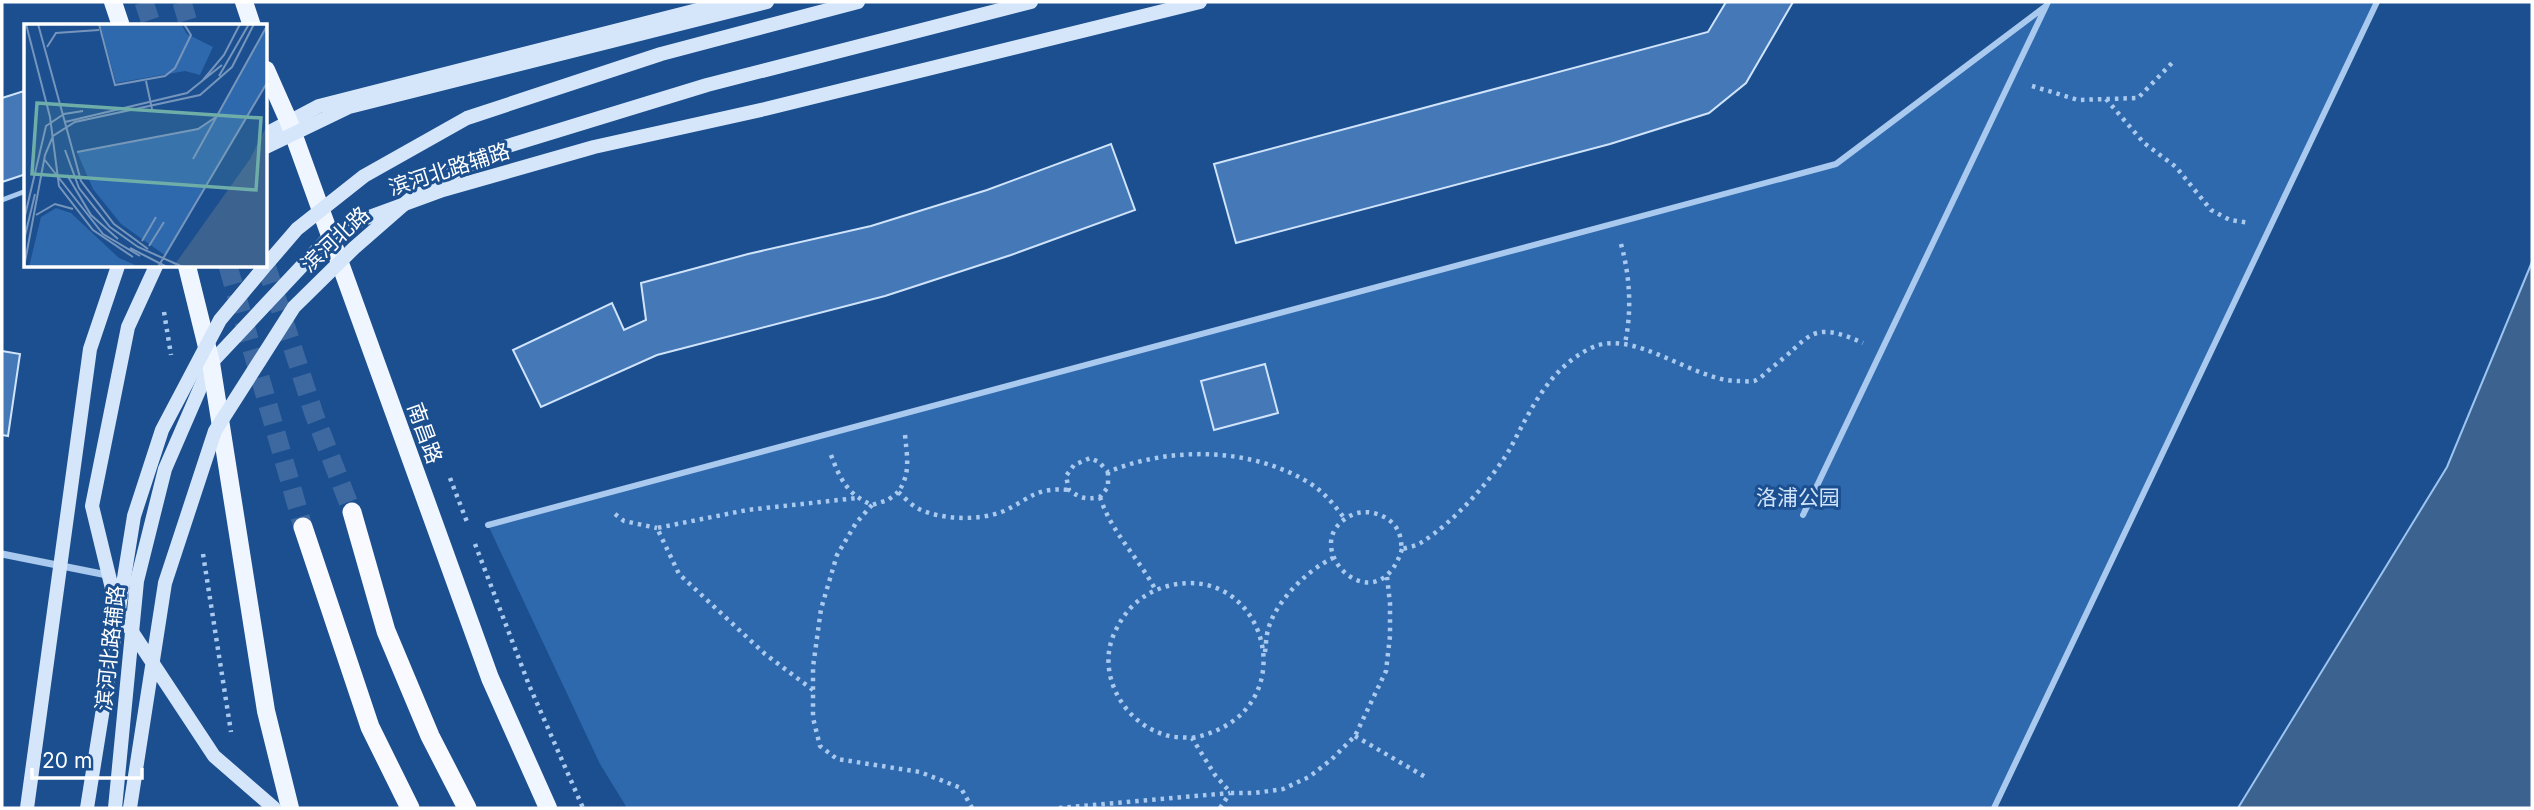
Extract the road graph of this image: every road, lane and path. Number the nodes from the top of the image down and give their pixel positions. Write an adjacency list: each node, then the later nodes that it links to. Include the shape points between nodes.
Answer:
1 (113, 2): 10 (main road)
2 (244, 2): 11 (main road)
3 (729, 2): 16 (main road, via 319,106)
4 (767, 2): 18 (main road, bridge, via 348,107)
5 (858, 2): 24 (main road, 滨河北路, bridge, via 661,54 467,118 364,176 297,229)
6 (1031, 2): 66 (main road, 滨河北路, bridge, via 707,85 498,149 417,193 354,248 294,307 215,432 165,583)
7 (1200, 2): 23 (main road, 滨河北路辅路, via 594,147 443,190)
8 (2377, 2): 22 (street)
9 (2047, 4): 14 (street); 21 (street, via 1836,164)
10 (120, 24)
11 (251, 24)
12 (2172, 63): 15 (path, via 2138,98)
13 (268, 75): 16 (main road, 南昌路)
14 (2010, 79): 15 (path, via 2078,100); 30 (street)
15 (2106, 99): 22 (path, via 2144,143 2176,167 2211,210 2230,220)
16 (289, 122): 17 (main road); 23 (main road, 南昌路)
17 (268, 133)
18 (268, 146)
19 (24, 192): 20 (lane)
20 (2, 200)
21 (1615, 223): 29 (path, via 1626,262 1630,307); 32 (street)
22 (2271, 225): 76 (street)
23 (330, 236): 31 (main road, 滨河北路辅路); 71 (main road, 南昌路, via 490,678)
24 (268, 264)
25 (117, 268): 53 (main road, via 90,349)
26 (155, 268): 67 (main road, bridge, via 128,327 92,506 117,609 214,756)
27 (187, 268): 31 (main road)
28 (264, 268): 64 (main road, 滨河北路, bridge, via 220,320 162,430 134,516)
29 (1625, 343): 30 (path, via 1724,381 1755,381 1802,340 1826,330); 50 (path, via 1594,346 1566,363 1538,395 1492,475 1431,535)
30 (1879, 351): 43 (street)
31 (211, 363): 55 (main road, 滨河北路辅路, via 165,468); 68 (main road, via 266,711)
32 (902, 414): 33 (street); 37 (path, via 908,466)
33 (823, 435): 38 (street); 40 (path, via 844,483)
34 (1108, 472): 36 (path, via 1090,458 1074,465 1066,476); 39 (path, via 1108,487); 44 (path, via 1157,456 1185,453 1251,460 1310,484)
35 (449, 473): 45 (path)
36 (1069, 490): 37 (path, via 1039,491 1000,513 968,518 919,509); 39 (path, via 1087,500)
37 (898, 492): 41 (path)
38 (593, 497): 46 (street); 48 (path, via 624,521)
39 (1100, 497): 56 (path, via 1115,531)
40 (857, 498): 41 (path); 48 (path, via 747,510)
41 (872, 505): 58 (path, via 836,555 821,609)
42 (352, 512): 70 (highway, via 386,631 430,736)
43 (1802, 515)
44 (1345, 519): 50 (path, via 1360,512 1379,514 1392,521); 52 (path, via 1334,532)
45 (467, 523)
46 (488, 525)
47 (303, 527): 69 (highway, via 370,727)
48 (657, 528): 58 (path, via 679,574 765,654)
49 (472, 535): 72 (path, via 529,685)
50 (1402, 549): 54 (path, via 1397,566)
51 (2, 554): 53 (street)
52 (1333, 558): 54 (path, via 1342,573 1354,580 1369,583); 57 (path, via 1302,579 1276,611 1268,629)
53 (62, 566): 55 (street); 63 (main road)
54 (1387, 577): 59 (path, via 1390,636 1385,671)
55 (138, 581): 65 (main road, 滨河北路辅路)
56 (1155, 589): 57 (path, via 1199,584 1237,601 1260,633); 60 (path, via 1134,603 1111,642 1109,666 1115,692 1144,726 1166,736)
57 (1265, 659): 60 (path, via 1258,691 1245,712 1227,727)
58 (813, 690): 73 (path, via 820,746 837,759 920,772 961,788)
59 (1355, 736): 61 (path); 62 (path, via 1309,777 1283,789)
60 (1192, 738): 62 (path)
61 (1427, 778)
62 (1231, 793): 74 (path); 75 (path)
63 (27, 808)
64 (87, 808)
65 (115, 808)
66 (130, 808)
67 (274, 808)
68 (290, 808)
69 (410, 808)
70 (467, 808)
71 (548, 808)
72 (583, 808)
73 (972, 808)
74 (1059, 808)
75 (1220, 808)
76 (1994, 808)

